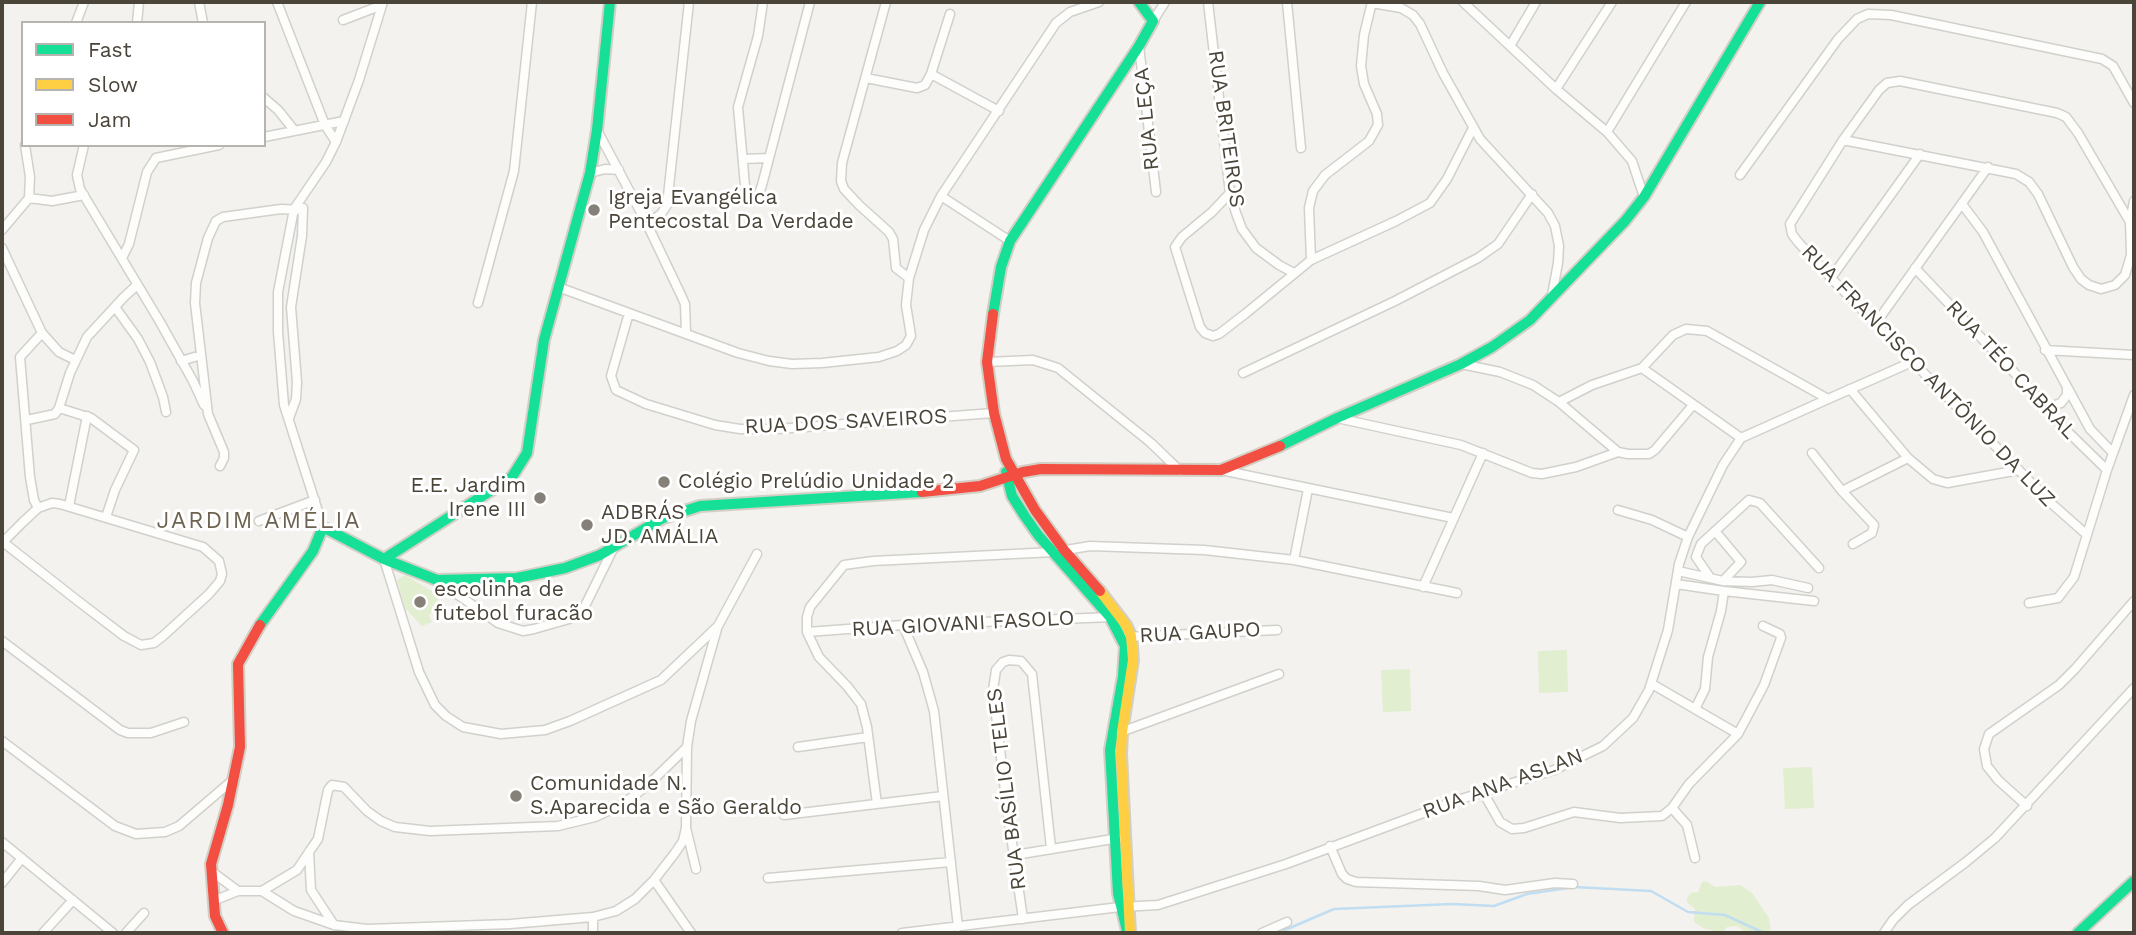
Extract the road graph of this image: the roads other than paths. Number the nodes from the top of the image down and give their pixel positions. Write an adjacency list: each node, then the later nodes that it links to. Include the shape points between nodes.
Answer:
1 (84, 2): 25 (street)
2 (139, 2): 26 (street)
3 (199, 2): 27 (street)
4 (276, 2): 38 (street)
5 (533, 2): 82 (street, via 514,171)
6 (610, 2): 41 (street)
7 (689, 2): 68 (street, via 668,199 664,210)
8 (763, 2): 52 (street, via 738,107)
9 (810, 2): 51 (street)
10 (886, 2): 32 (street)
11 (1099, 2): 36 (street, via 1070,12 1056,23)
12 (1139, 2): 28 (street)
13 (1165, 2): 28 (street)
14 (1208, 2): 58 (street, RUA BRITEIROS)
15 (1287, 2): 49 (street)
16 (1372, 2): 39 (street, via 1413,15); 74 (street, via 1361,66 1378,125 1369,141 1325,175 1313,191 1309,208)
17 (1463, 2): 29 (street)
18 (1536, 2): 29 (street)
19 (1612, 2): 33 (street)
20 (1686, 2): 42 (street)
21 (1760, 2): 62 (street)
22 (383, 4): 24 (street); 37 (street)
23 (950, 14): 31 (street)
24 (343, 20)
25 (77, 21)
26 (137, 21)
27 (203, 21)
28 (1153, 21): 30 (street)
29 (1510, 46): 33 (street)
30 (1139, 47): 57 (street, RUA LEÇA); 70 (street)
31 (931, 74): 32 (street, via 925,85 917,88); 36 (street)
32 (866, 78): 77 (street, via 841,181 889,232 896,268)
33 (1556, 89): 42 (street)
34 (266, 100): 40 (street)
35 (2134, 103): 56 (street, via 2113,66 2102,59 1891,15 1868,15 1857,19 1838,39)
36 (999, 111): 61 (street)
37 (344, 121): 38 (street); 45 (street)
38 (325, 125): 40 (street); 45 (street)
39 (1473, 128): 59 (street); 74 (street, via 1430,203)
40 (294, 130): 43 (street)
41 (597, 130): 54 (street); 55 (street)
42 (1607, 132): 62 (street, via 1632,161)
43 (266, 137)
44 (1843, 140): 50 (street); 67 (street, RUA FRANCISCO ANTÔNIO DA LUZ, via 1878,90 1892,82 2057,113 2071,122); 78 (street, RUA FRANCISCO ANTÔNIO DA LUZ, via 1790,224 1792,234)
45 (336, 142): 66 (street)
46 (24, 147): 63 (street)
47 (84, 147): 60 (street, via 78,175)
48 (210, 147): 73 (street, via 156,159 147,172 130,244)
49 (1301, 148)
50 (1920, 153): 53 (street); 78 (street)
51 (769, 158): 52 (street); 52 (street, via 760,191 747,200)
52 (743, 159)
53 (1989, 167): 65 (street); 72 (street, via 2029,182 2073,267 2089,285 2101,289 2115,285)
54 (619, 170): 55 (street); 68 (street)
55 (590, 173): 80 (street)
56 (1740, 175)
57 (1156, 192)
58 (1230, 193): 76 (street, RUA BRITEIROS, via 1250,241 1264,256); 76 (street, via 1176,244 1200,327 1210,335 1219,334)
59 (1532, 194): 81 (street, via 1548,213 1558,236); 97 (street, via 1498,244 1478,258)
60 (84, 195): 63 (street, via 52,201); 73 (street)
61 (941, 196): 70 (street); 77 (street)
62 (1644, 197): 81 (street)
63 (29, 198): 69 (street)
64 (2134, 201): 67 (street)
65 (1962, 204): 75 (street); 88 (street, via 1983,232)
66 (298, 210): 89 (street, via 231,215 213,225 196,283); 110 (street, via 302,236 291,307 297,382); 110 (street, via 277,314)
67 (2130, 222): 72 (street)
68 (647, 224): 87 (street, via 685,304)
69 (2, 230)
70 (1010, 241): 93 (street, via 1001,267)
71 (2, 248): 86 (street)
72 (2133, 255)
73 (122, 258): 79 (street)
74 (1311, 260): 76 (street)
75 (1915, 268): 85 (street); 104 (street, RUA TÉO CABRAL)
76 (1294, 273)
77 (909, 278): 87 (street, via 910,339 903,348 879,356 792,364 738,353)
78 (1830, 278): 85 (street, RUA FRANCISCO ANTÔNIO DA LUZ)
79 (137, 285): 83 (street); 92 (street)
80 (558, 287): 84 (street); 143 (street, via 523,463 512,477)
81 (1552, 295): 95 (street, via 1516,331)
82 (478, 303)
83 (115, 307): 91 (street, via 87,337); 106 (street, via 146,354)
84 (629, 313): 87 (street); 107 (street, RUA DOS SAVEIROS, via 611,376 616,390 715,425 778,429)
85 (1876, 323): 94 (street, RUA FRANCISCO ANTÔNIO DA LUZ)
86 (42, 333): 91 (street, via 59,352); 112 (street, via 20,357)
87 (686, 333)
88 (2045, 350): 90 (street); 98 (street)
89 (201, 355): 92 (street); 108 (street)
90 (2134, 355)
91 (75, 360): 105 (street)
92 (181, 361): 108 (street)
93 (987, 362): 107 (street); 123 (street, via 1033,360 1058,369)
94 (1912, 362): 99 (street); 121 (street, RUA FRANCISCO ANTÔNIO DA LUZ)
95 (1461, 364): 102 (street, via 1517,378); 111 (street)
96 (1642, 368): 101 (street, via 1673,335 1698,329); 102 (street); 103 (street)
97 (1243, 373)
98 (2067, 388): 104 (street, via 2061,403); 117 (street, via 2094,436)
99 (1850, 389): 101 (street); 118 (street)
100 (2134, 395): 117 (street)
101 (1828, 399): 113 (street)
102 (1559, 402): 114 (street)
103 (1693, 405): 113 (street); 114 (street, via 1655,450 1648,454)
104 (2045, 405): 122 (street, RUA TÉO CABRAL)
105 (59, 408): 109 (street); 112 (street, via 55,414)
106 (166, 412)
107 (994, 413): 124 (street)
108 (208, 414): 119 (street, via 224,452)
109 (87, 416): 128 (street); 131 (street, via 134,450)
110 (289, 418): 127 (street)
111 (1337, 418): 115 (street); 120 (street)
112 (27, 420): 129 (street, via 30,477)
113 (1741, 438): 137 (street, RUA ANA ASLAN)
114 (1618, 452): 115 (street, via 1542,474)
115 (1483, 453): 132 (street)
116 (1812, 453): 126 (street)
117 (2113, 453): 122 (street)
118 (1908, 458): 121 (street, via 1933,480 1947,483); 126 (street)
119 (220, 466)
120 (1221, 470): 123 (street); 125 (street)
121 (2019, 470): 136 (street, RUA FRANCISCO ANTÔNIO DA LUZ)
122 (2107, 470): 136 (street)
123 (1180, 471): 124 (street, via 1068,467)
124 (1010, 477): 140 (street, via 946,490 700,506 663,518); 141 (street, via 1012,496 1038,535)
125 (1308, 489): 132 (street); 144 (street)
126 (1842, 491): 139 (street, via 1874,525 1874,531)
127 (315, 500): 133 (street); 134 (street)
128 (69, 506): 129 (street, via 52,503); 131 (street)
129 (38, 508): 138 (street)
130 (1618, 510): 137 (street)
131 (106, 517): 138 (street, via 203,547 222,570 209,594 163,636 146,645 124,636)
132 (1452, 518): 151 (street)
133 (259, 521)
134 (323, 527): 143 (street); 177 (street, via 313,551 251,638 238,664 240,747)
135 (1715, 531): 146 (street, via 1743,504 1758,502); 147 (street, via 1701,544 1696,557); 149 (street, via 1741,562)
136 (2086, 534): 157 (street, via 2069,585 2058,598)
137 (1688, 537): 145 (street, RUA ANA ASLAN)
138 (2, 542)
139 (1853, 544)
140 (614, 547): 148 (street, via 552,571); 148 (street, via 584,608 569,619 534,629 523,631 499,623)
141 (1059, 551): 144 (street, via 1090,546 1204,550); 158 (street); 163 (street, via 844,565 810,607)
142 (757, 554): 160 (street)
143 (384, 559): 148 (street); 160 (street, via 429,695 463,727 501,734 545,730 592,713 661,680)
144 (1294, 560): 151 (street)
145 (1679, 568): 147 (street); 150 (street, RUA ANA ASLAN)
146 (1819, 568)
147 (1709, 576): 149 (street)
148 (437, 580)
149 (1723, 581): 152 (street, via 1772,580)
150 (1676, 584): 153 (street); 167 (street, RUA ANA ASLAN)
151 (1423, 587): 154 (street)
152 (1808, 589)
153 (1724, 591): 155 (street); 169 (street, via 1705,689)
154 (1457, 593)
155 (1814, 601)
156 (2134, 601): 181 (street, via 2059,684 1989,734 1984,749 1987,766)
157 (2029, 603)
158 (1115, 617): 159 (street, RUA GIOVANI FASOLO); 164 (street)
159 (903, 625): 163 (street, RUA GIOVANI FASOLO); 179 (street, via 930,693)
160 (718, 626): 175 (street)
161 (1763, 626): 172 (street, via 1781,638 1764,685)
162 (1277, 629): 164 (street, RUA GAUPO)
163 (807, 632): 173 (street, via 819,657 861,704)
164 (1127, 637): 171 (street)
165 (2, 641): 170 (street, via 120,730 151,733)
166 (1279, 674): 171 (street)
167 (1652, 684): 169 (street); 178 (street, RUA ANA ASLAN, via 1633,718 1603,746 1554,770)
168 (2134, 688): 181 (street)
169 (1696, 707): 172 (street)
170 (184, 722)
171 (1116, 734): 185 (street, via 1110,780)
172 (1738, 734): 182 (street)
173 (868, 737): 176 (street); 180 (street)
174 (2, 741): 177 (street, via 115,826 136,834 179,826)
175 (687, 747): 184 (street); 189 (street, via 623,804 558,826 430,831 395,827 380,821 336,784 328,790 318,839)
176 (798, 747)
177 (234, 779): 195 (street)
178 (1483, 792): 182 (street, via 1500,822 1512,829 1574,812 1645,818 1662,816); 187 (street, RUA ANA ASLAN)
179 (943, 796): 180 (street); 193 (street)
180 (877, 804): 183 (street)
181 (2027, 806): 222 (street, via 1995,838 1908,905)
182 (1672, 808): 192 (street, via 1687,825)
183 (784, 815)
184 (687, 828): 194 (street); 197 (street, via 683,841)
185 (1119, 838): 188 (street); 205 (street)
186 (2, 842): 191 (street)
187 (1330, 846): 199 (street, via 1344,877 1356,882 1505,890); 205 (street, RUA ANA ASLAN, via 1158,905)
188 (1051, 848): 190 (street); 190 (street, RUA BASÍLIO TELES, via 1032,674 1014,660 1003,662 993,690)
189 (309, 852): 202 (street, via 297,870); 210 (street, via 311,890)
190 (1015, 855): 208 (street, RUA BASÍLIO TELES)
191 (22, 858): 198 (street); 203 (street)
192 (1695, 858)
193 (950, 862): 196 (street); 211 (street)
194 (696, 869)
195 (211, 871): 201 (street); 204 (street)
196 (768, 878)
197 (654, 880): 207 (street, via 627,905); 218 (street)
198 (2, 883)
199 (1573, 884)
200 (2132, 886): 223 (street)
201 (238, 891): 202 (street); 204 (street)
202 (262, 891): 210 (street, via 294,911)
203 (73, 900): 213 (street); 214 (street)
204 (212, 901): 216 (street)
205 (1125, 907): 208 (street, RUA ANA ASLAN); 220 (street)
206 (144, 913): 215 (street)
207 (593, 917): 212 (street); 217 (street)
208 (1023, 919): 211 (street, RUA ANA ASLAN)
209 (1287, 922): 221 (street)
210 (334, 925): 212 (street)
211 (958, 927): 219 (street, RUA ANA ASLAN)
212 (387, 931)
213 (43, 933)
214 (113, 933)
215 (126, 933)
216 (223, 933)
217 (593, 933)
218 (691, 933)
219 (902, 933)
220 (1129, 933)
221 (1262, 933)
222 (1884, 933)
223 (2078, 933)

